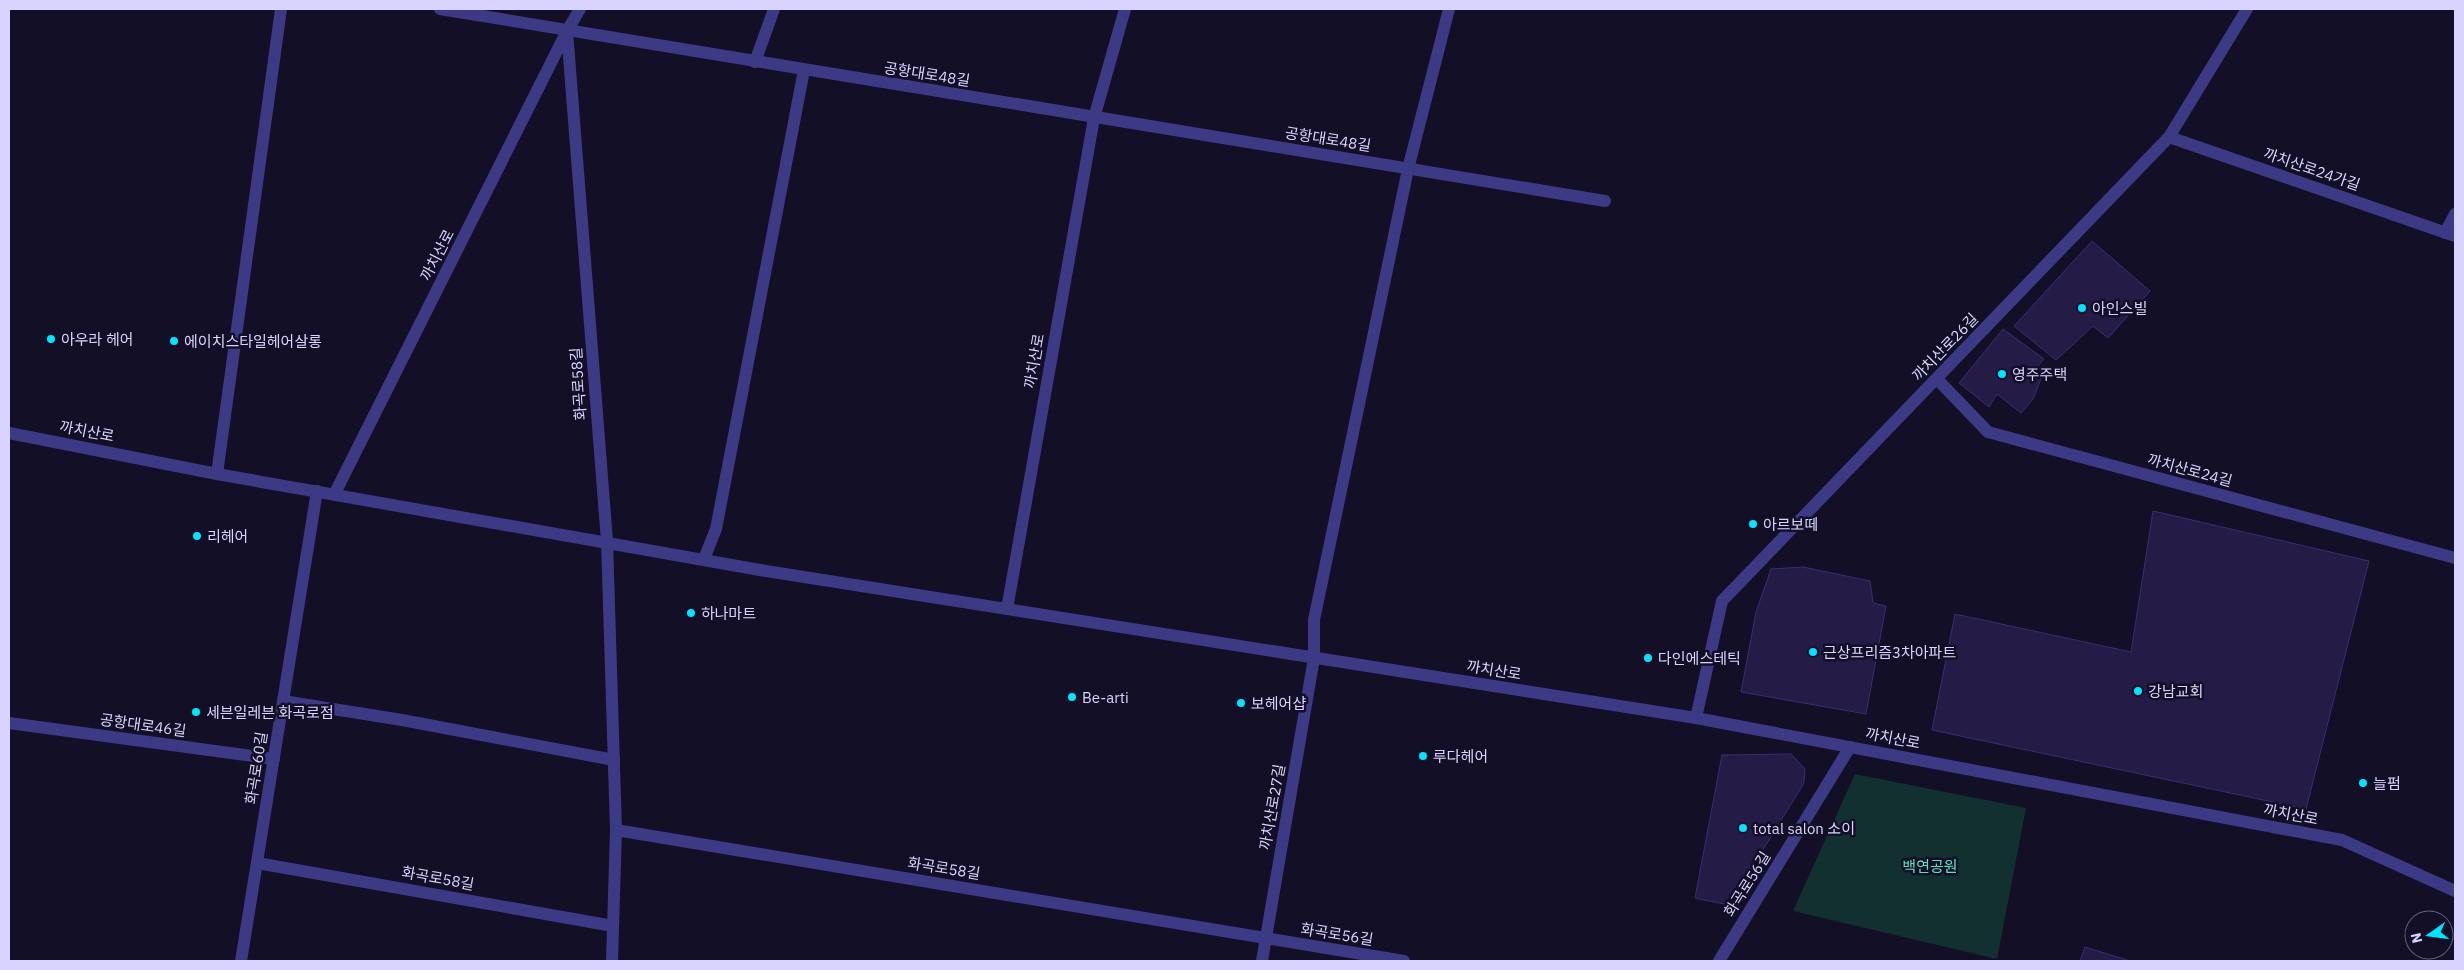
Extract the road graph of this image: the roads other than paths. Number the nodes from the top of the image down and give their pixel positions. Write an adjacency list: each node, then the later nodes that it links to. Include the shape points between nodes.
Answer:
1 (281, 9): 19 (street)
2 (440, 9): 8 (street, 공항대로48길)
3 (580, 9): 8 (street)
4 (774, 9): 9 (street)
5 (1124, 9): 11 (street)
6 (1449, 9): 13 (street)
7 (2248, 9): 12 (street, 까치산로26길)
8 (567, 31): 9 (street, 공항대로48길); 21 (street, 까치산로); 22 (street, 화곡로58길)
9 (755, 62): 10 (street, 공항대로48길)
10 (804, 70): 11 (street, 공항대로48길); 24 (street, via 716,529)
11 (1094, 118): 13 (street, 공항대로48길); 25 (street, 까치산로)
12 (2169, 136): 16 (street, 까치산로24가길); 17 (street, 까치산로26길)
13 (1408, 169): 14 (street, 공항대로48길); 26 (street, via 1314,620)
14 (1605, 201)
15 (2455, 214): 16 (street, 까치산로24가길)
16 (2450, 234)
17 (1937, 379): 23 (street, 까치산로24길, via 1988,432); 28 (street, 까치산로26길, via 1722,601)
18 (9, 432): 19 (street, 까치산로)
19 (217, 474): 20 (street, 까치산로)
20 (317, 491): 21 (street, 까치산로); 27 (street, 화곡로60길)
21 (335, 493): 22 (street, 까치산로)
22 (607, 541): 24 (street, 까치산로); 32 (street, 화곡로58길)
23 (2455, 558)
24 (704, 559): 25 (street, 까치산로)
25 (1007, 609): 26 (street, 까치산로)
26 (1314, 658): 28 (street, 까치산로); 37 (street, 까치산로27길)
27 (283, 701): 31 (street, 화곡로60길); 32 (street)
28 (1696, 718): 30 (street, 까치산로)
29 (9, 723): 31 (street, 공항대로46길)
30 (1850, 747): 35 (street, 까치산로, via 2342,840); 42 (street, 화곡로56길)
31 (274, 759): 34 (street, 화곡로60길)
32 (614, 760): 33 (street, 화곡로58길)
33 (616, 830): 36 (street, 화곡로58길); 37 (street, 화곡로58길)
34 (257, 863): 36 (street, 화곡로58길); 38 (street, 화곡로60길)
35 (2455, 892)
36 (613, 926): 39 (street, 화곡로58길)
37 (1266, 938): 40 (street, 까치산로27길); 41 (street, 화곡로56길)
38 (241, 961)
39 (612, 961)
40 (1262, 961)
41 (1404, 961)
42 (1719, 961)

